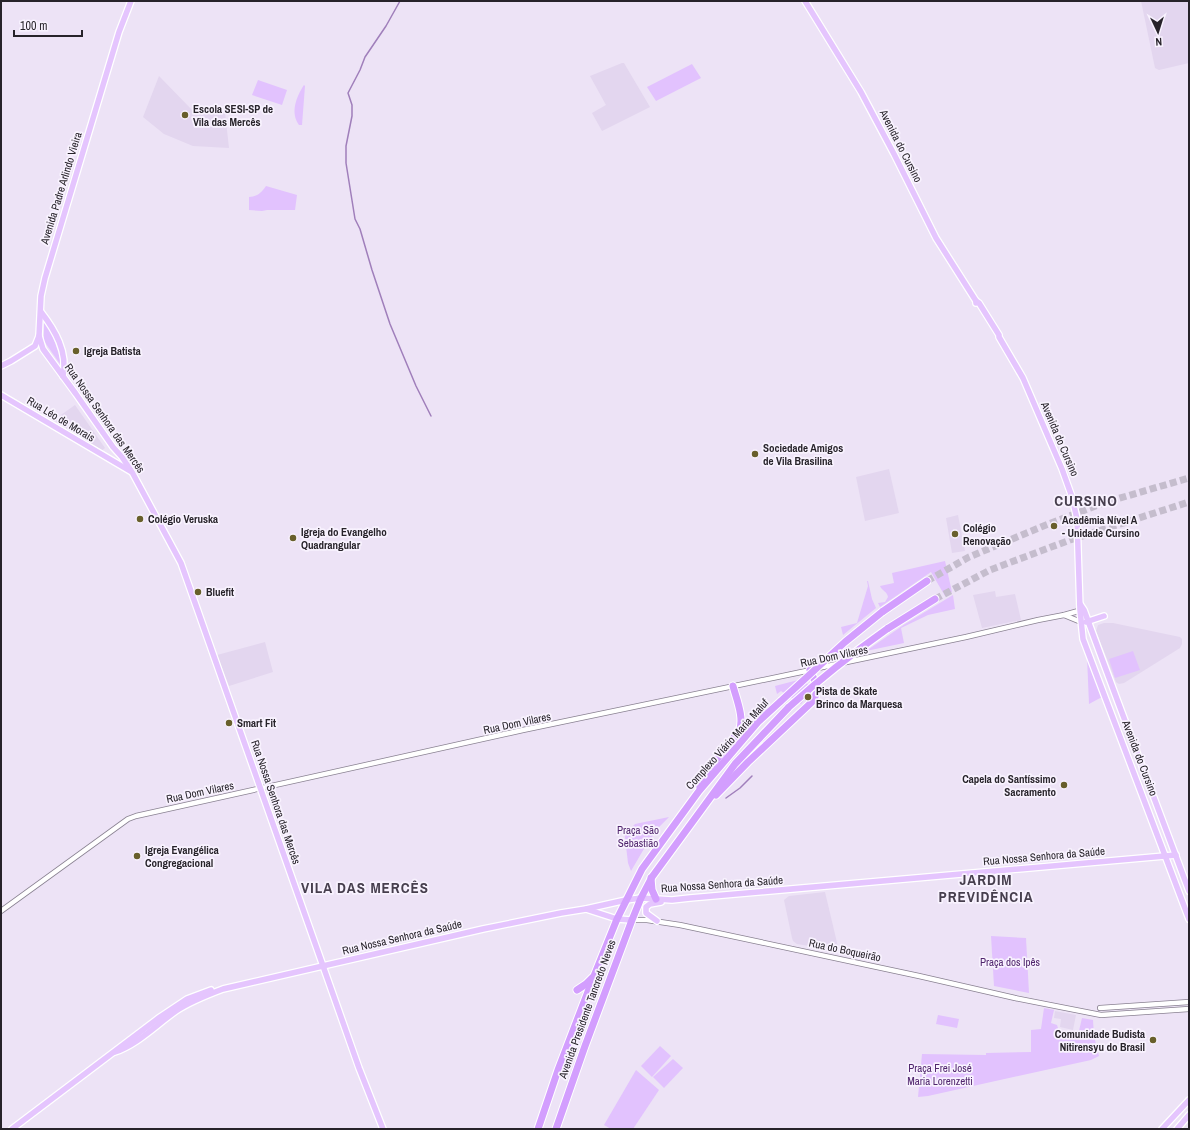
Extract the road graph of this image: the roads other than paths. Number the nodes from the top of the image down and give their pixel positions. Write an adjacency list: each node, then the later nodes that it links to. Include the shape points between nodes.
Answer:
1 (131, 1): 3 (main road, Avenida Padre Arlindo Vieira, via 118,32 50,259)
2 (805, 1): 15 (main road, Avenida do Cursino, via 868,105 936,238 1023,378 1072,497 1077,524)
3 (40, 312): 4 (main road, Avenida Padre Arlindo Vieira); 8 (main road, via 52,327 60,344 64,360)
4 (39, 336): 5 (main road, Avenida Padre Arlindo Vieira); 6 (main road, Rua Nossa Senhora das Mercês)
5 (35, 346): 6 (main road); 7 (main road)
6 (43, 349): 8 (main road, Rua Nossa Senhora das Mercês)
7 (1, 366)
8 (63, 376): 10 (main road, Rua Nossa Senhora das Mercês)
9 (1, 395): 11 (main road, Rua Léo de Morais)
10 (118, 452): 11 (main road, via 113,458); 12 (main road, Rua Nossa Senhora das Mercês)
11 (109, 458): 12 (main road, Rua Léo de Morais)
12 (132, 472): 22 (main road, Rua Nossa Senhora das Mercês, via 186,575)
13 (927, 581): 23 (highway, Complexo Viário Maria Maluf, bridge, via 844,642 758,722)
14 (935, 599): 24 (highway, Complexo Viário Maria Maluf, bridge, via 843,661 789,707 735,764)
15 (1081, 608): 16 (street, Rua Dom Vilares); 18 (main road, Avenida do Cursino); 19 (main road, Avenida do Cursino)
16 (1064, 615): 18 (street); 20 (street, Rua Dom Vilares)
17 (1104, 616): 19 (main road)
18 (1081, 622): 19 (main road); 26 (main road, Avenida do Cursino, via 1083,639)
19 (1088, 622): 25 (main road, Avenida do Cursino)
20 (810, 670): 21 (street, Rua Dom Vilares); 24 (highway, via 817,689 812,701)
21 (733, 686): 22 (street, Rua Dom Vilares); 23 (highway, via 741,726 704,776)
22 (260, 788): 34 (street, Rua Dom Vilares, via 128,819); 39 (main road, Rua Nossa Senhora das Mercês)
23 (699, 791): 31 (highway, Complexo Viário Maria Maluf, via 647,861)
24 (704, 806): 27 (highway, Complexo Viário Maria Maluf)
25 (1176, 855): 26 (main road, Rua Nossa Senhora da Saúde); 28 (main road, Avenida do Cursino)
26 (1166, 856): 32 (main road, Rua Nossa Senhora da Saúde); 35 (main road, Avenida do Cursino)
27 (652, 877): 29 (highway, Complexo Viário Maria Maluf); 30 (highway, via 652,890)
28 (1189, 891)
29 (641, 898): 30 (main road, Rua Nossa Senhora da Saúde); 31 (main road, Rua Nossa Senhora da Saúde); 37 (highway, Avenida Presidente Tancredo Neves)
30 (656, 899): 32 (main road, Rua Nossa Senhora da Saúde)
31 (626, 900): 33 (main road, Rua Nossa Senhora da Saúde); 36 (highway, Avenida Presidente Tancredo Neves)
32 (672, 900): 38 (main road, via 646,907 646,913)
33 (586, 909): 36 (main road, Rua do Boqueirão); 39 (main road, Rua Nossa Senhora da Saúde, via 484,929)
34 (1, 911)
35 (1189, 918)
36 (617, 919): 37 (main road, Rua do Boqueirão); 40 (highway, Avenida Presidente Tancredo Neves)
37 (632, 920): 38 (street, Rua do Boqueirão); 50 (highway, Avenida Presidente Tancredo Neves, via 584,1046)
38 (657, 921): 44 (street, Rua do Boqueirão, via 1100,1015)
39 (324, 966): 47 (main road, Rua Nossa Senhora da Saúde, via 225,986 187,999 123,1044); 48 (main road, Rua Nossa Senhora das Mercês)
40 (594, 976): 41 (highway); 49 (highway, Avenida Presidente Tancredo Neves)
41 (577, 990)
42 (1189, 1002): 43 (street)
43 (1100, 1008)
44 (1189, 1009)
45 (1189, 1100): 51 (main road)
46 (1189, 1115): 52 (main road)
47 (12, 1129)
48 (383, 1129)
49 (538, 1129)
50 (556, 1129)
51 (1162, 1129)
52 (1177, 1129)

